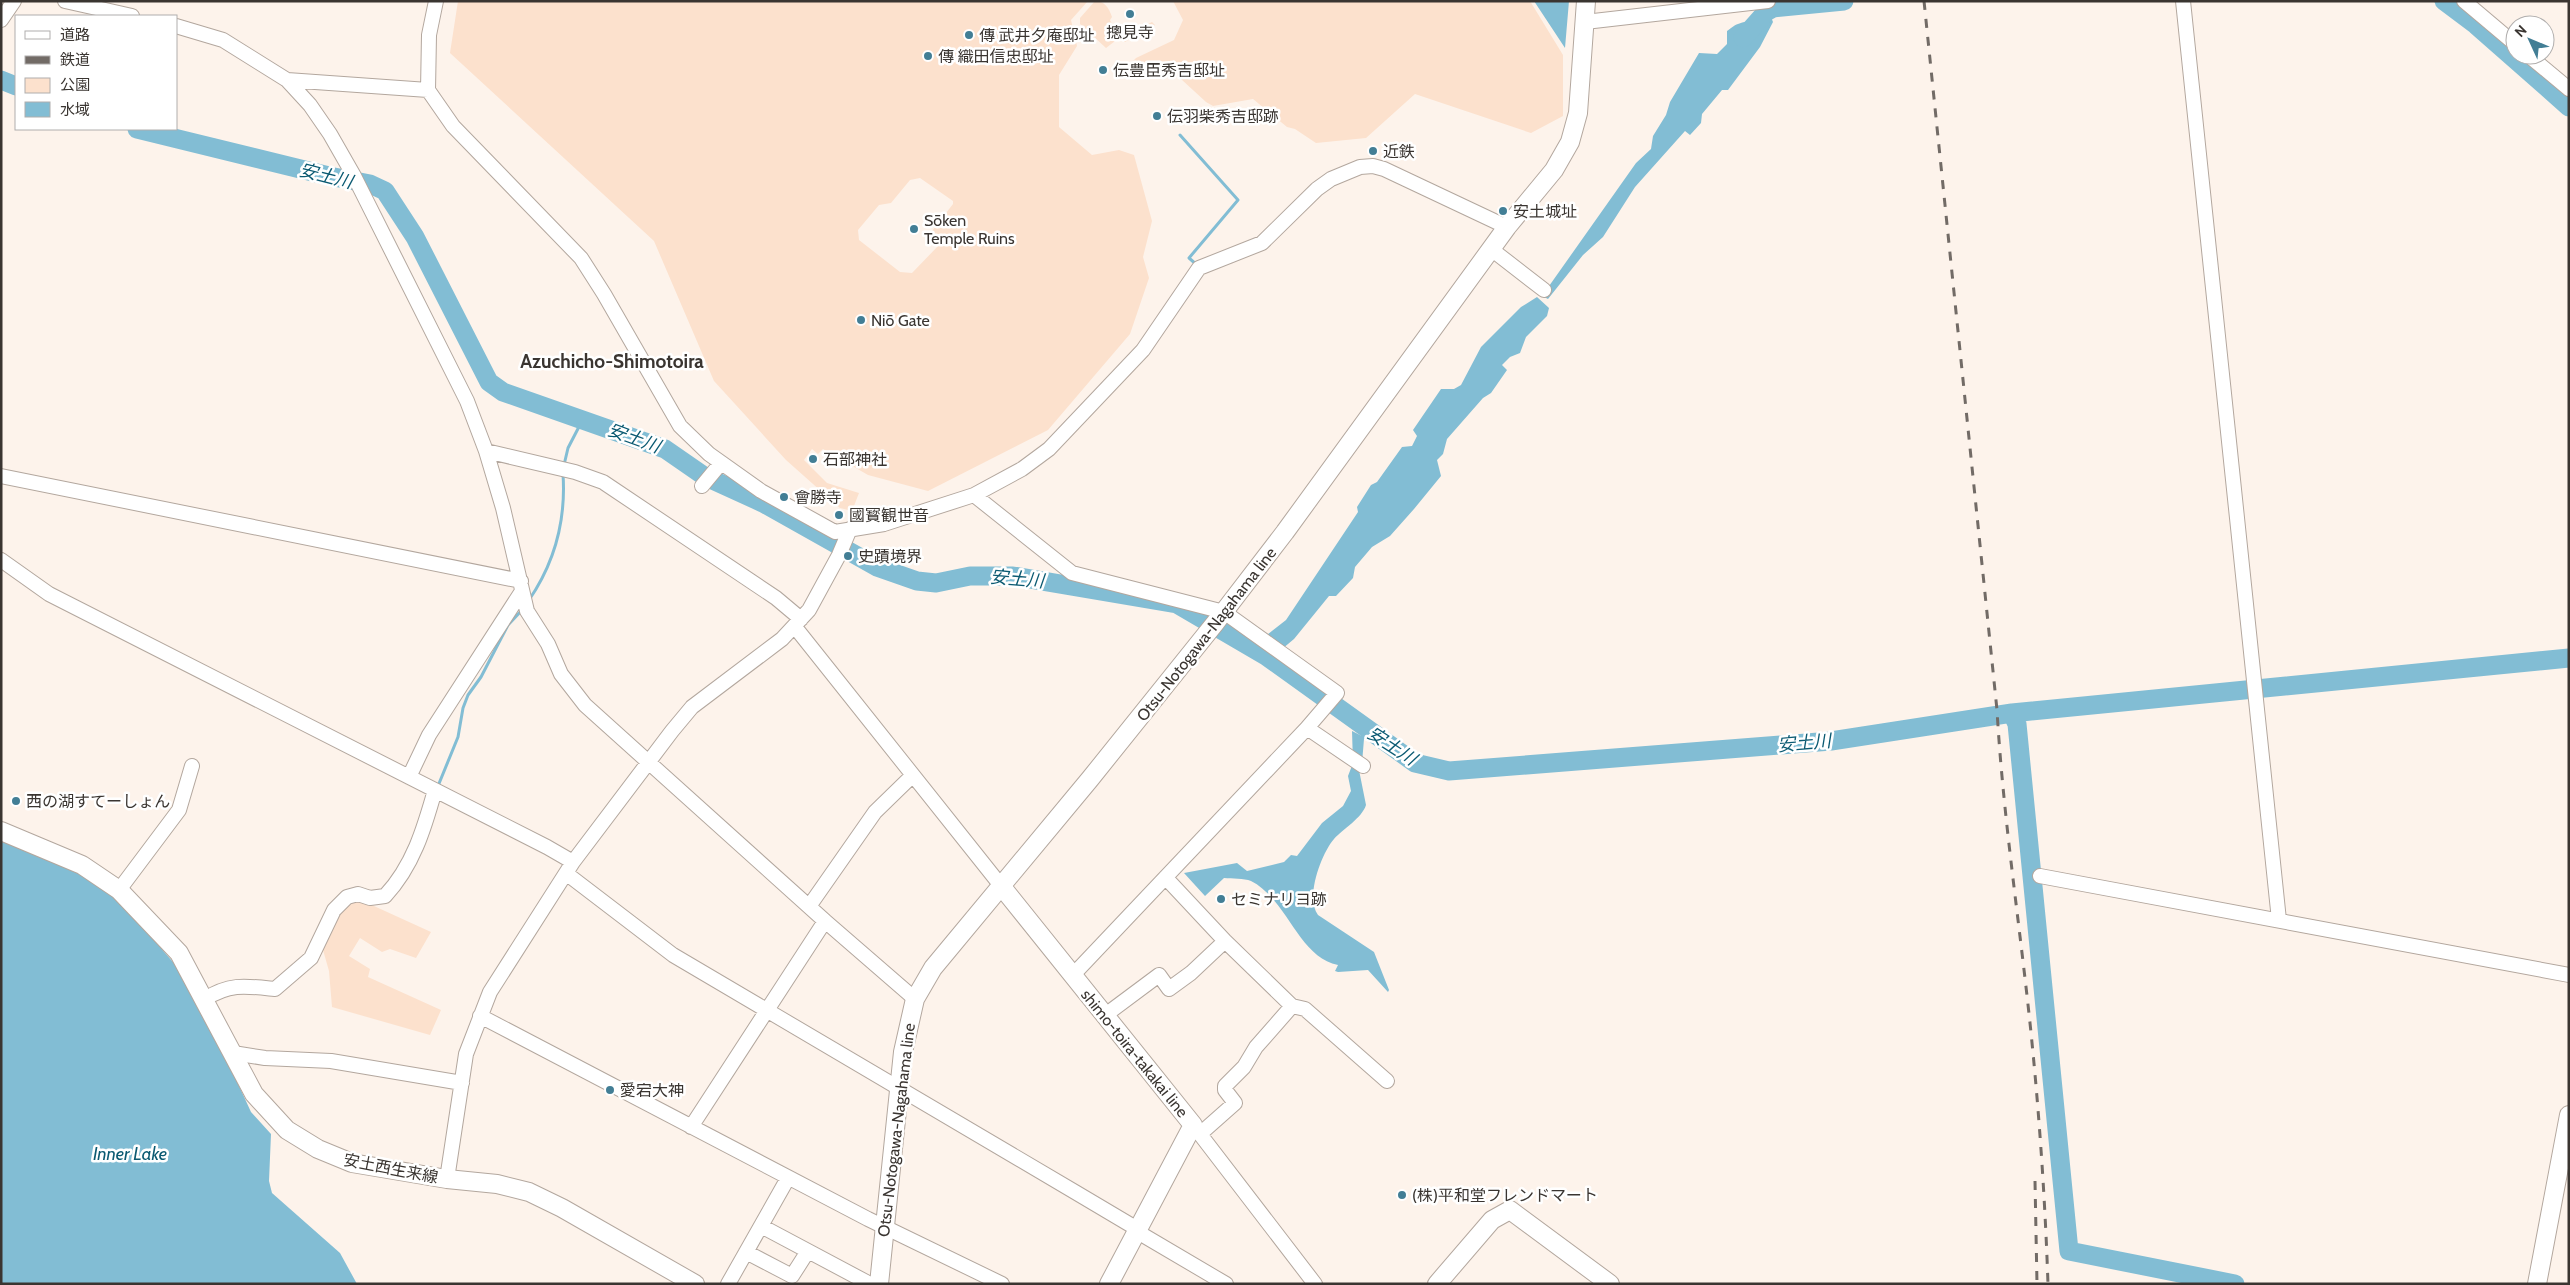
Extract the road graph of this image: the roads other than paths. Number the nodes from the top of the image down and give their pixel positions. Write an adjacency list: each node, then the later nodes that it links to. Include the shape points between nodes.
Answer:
1 (14, 1): 9 (street)
2 (65, 1): 8 (street)
3 (436, 1): 16 (street, via 430,34)
4 (1586, 1): 10 (main road, Otsu-Notogawa-Nagahama line)
5 (1768, 1): 10 (street)
6 (2183, 1): 44 (street)
7 (2464, 1): 12 (street)
8 (128, 15)
9 (1, 20)
10 (1585, 22): 17 (main road, Otsu-Notogawa-Nagahama line, via 1578,113 1570,142 1554,170)
11 (178, 27): 14 (street, via 223,40)
12 (2505, 36)
13 (2540, 65): 15 (street)
14 (287, 80): 16 (street); 20 (street, via 310,105 354,176 468,401)
15 (2569, 89)
16 (428, 90): 21 (street, via 453,126 581,258 680,426)
17 (1507, 227): 18 (main road, Otsu-Notogawa-Nagahama line); 24 (street, via 1384,169 1360,167 1331,179 1262,243 1199,268 1139,355 1049,449 1022,470)
18 (1491, 249): 19 (street); 28 (main road, Otsu-Notogawa-Nagahama line)
19 (1544, 290)
20 (486, 451): 27 (street); 29 (street, via 553,466 604,482 776,598)
21 (717, 468): 23 (street); 25 (street, via 814,522 835,532)
22 (1, 476): 27 (street)
23 (702, 486)
24 (974, 495): 25 (street); 28 (street, via 1072,573)
25 (849, 533): 29 (street, via 809,610)
26 (1, 560): 35 (street, via 49,594)
27 (524, 595): 31 (street, via 561,674 585,706); 35 (street, via 429,735)
28 (1217, 622): 30 (street, via 1256,634 1337,693); 41 (main road, Otsu-Notogawa-Nagahama line)
29 (798, 623): 31 (street, via 782,639 692,707); 34 (street)
30 (1307, 728): 32 (street); 40 (street)
31 (648, 761): 38 (street); 43 (street)
32 (1357, 762)
33 (192, 766): 42 (street, via 179,810)
34 (912, 776): 41 (street); 43 (street, via 875,812)
35 (409, 777): 36 (street)
36 (435, 790): 38 (street); 49 (street, via 414,855 396,885 385,896 370,898 358,894 347,897 334,910 311,958 275,989 237,985)
37 (1, 831): 42 (main road, 安土西生来線, via 82,865)
38 (570, 868): 52 (street, via 673,956); 53 (street, via 490,992)
39 (2040, 876): 44 (street)
40 (1166, 878): 46 (street); 48 (street)
41 (1002, 887): 48 (main road, shimo-toira-takakai line); 50 (main road, Otsu-Notogawa-Nagahama line, via 933,968)
42 (119, 890): 49 (main road, 安土西生来線, via 179,953)
43 (810, 905): 45 (street)
44 (2279, 920): 47 (street)
45 (825, 921): 50 (street); 52 (street)
46 (1224, 941): 51 (street); 54 (street, via 1191,973 1169,988 1159,975)
47 (2569, 975)
48 (1072, 976): 54 (main road, shimo-toira-takakai line)
49 (204, 998): 55 (main road, 安土西生来線)
50 (915, 999): 58 (main road, Otsu-Notogawa-Nagahama line)
51 (1292, 1006): 56 (street, via 1305,1009); 61 (street, via 1225,1086 1235,1103)
52 (767, 1010): 58 (street); 60 (street)
53 (480, 1016): 57 (street, via 466,1054); 60 (street)
54 (1104, 1016): 61 (main road, shimo-toira-takakai line)
55 (233, 1053): 57 (street, via 331,1061); 63 (main road, 安土西生来線, via 254,1094 287,1130 318,1150 352,1163)
56 (1387, 1081)
57 (462, 1083): 63 (street)
58 (899, 1088): 65 (main road, Otsu-Notogawa-Nagahama line); 66 (street)
59 (2569, 1115): 79 (main road)
60 (692, 1128): 62 (street)
61 (1197, 1129): 66 (main road, shimo-toira-takakai line); 76 (street)
62 (788, 1178): 64 (street); 65 (street)
63 (447, 1179): 69 (main road, 安土西生来線, via 497,1184 529,1192)
64 (761, 1226): 67 (street); 68 (street)
65 (884, 1227): 72 (main road, Otsu-Notogawa-Nagahama line); 73 (street)
66 (1136, 1231): 74 (main road, shimo-toira-takakai line); 75 (street)
67 (808, 1251): 68 (street, via 792,1276); 71 (street)
68 (746, 1252): 70 (street)
69 (695, 1284)
70 (728, 1284)
71 (870, 1284)
72 (879, 1284)
73 (1002, 1284)
74 (1109, 1284)
75 (1226, 1284)
76 (1315, 1284)
77 (1437, 1284): 78 (main road, via 1492,1220 1510,1210)
78 (1610, 1284)
79 (2537, 1284)

